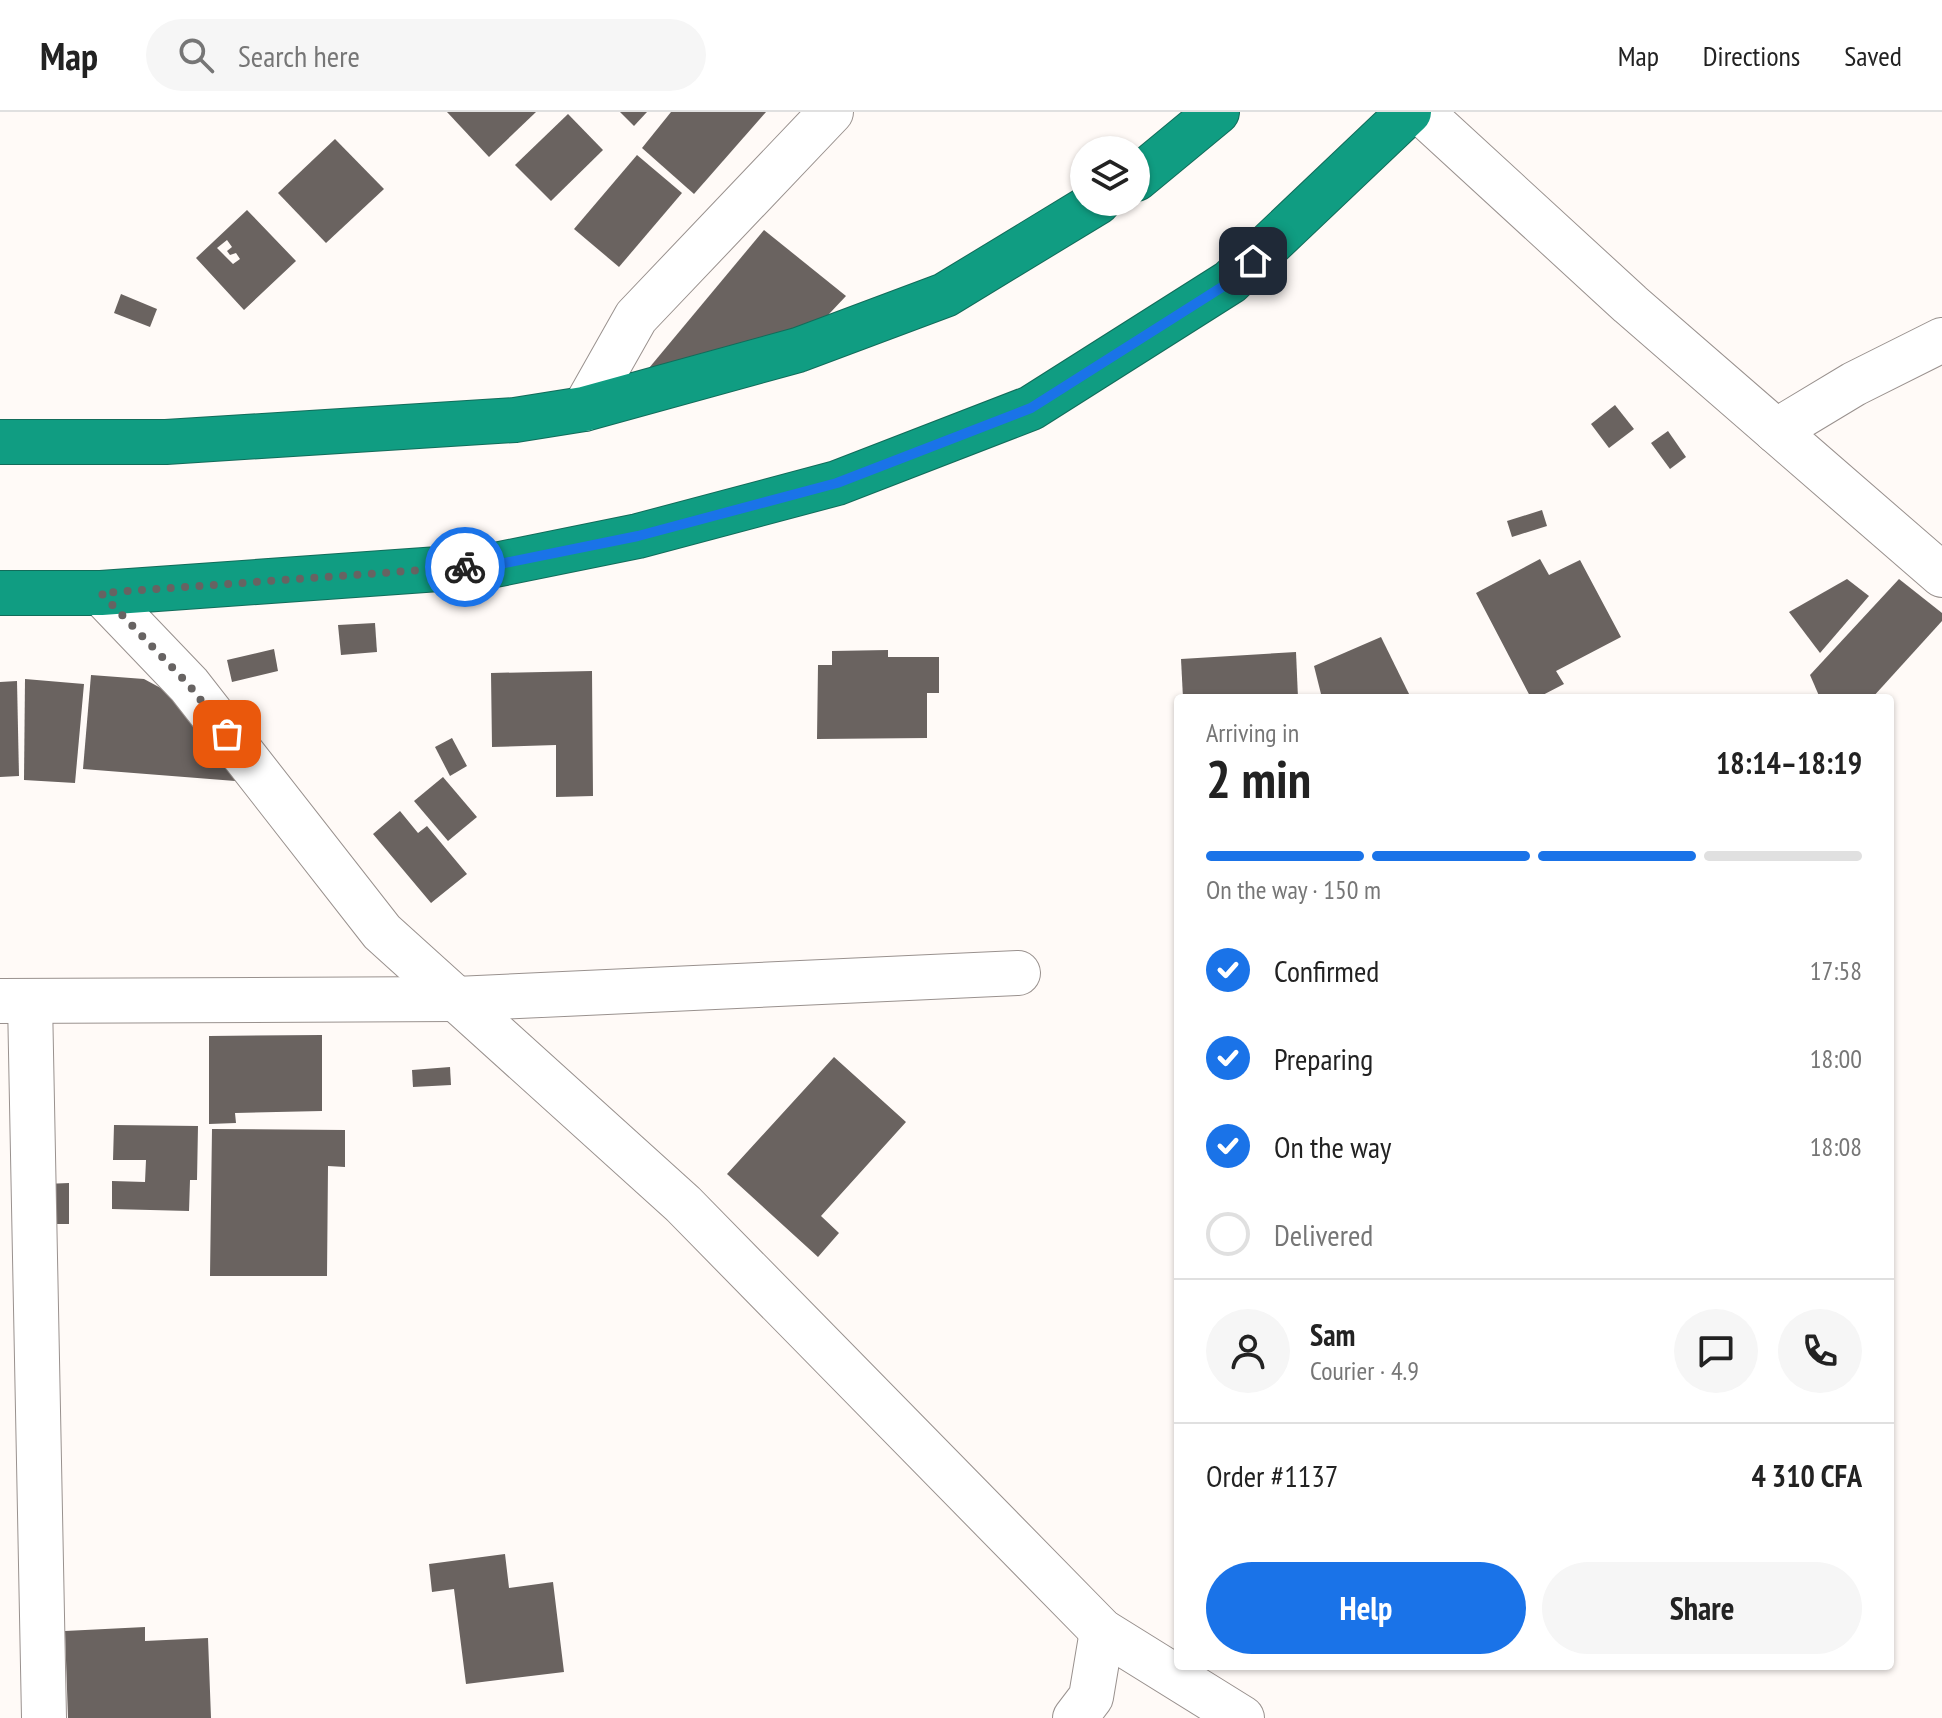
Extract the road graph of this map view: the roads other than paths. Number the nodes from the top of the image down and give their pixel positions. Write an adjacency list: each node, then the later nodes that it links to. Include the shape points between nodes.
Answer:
1 (831, 112): 8 (street, via 636,317)
2 (1217, 112): 5 (highway)
3 (1409, 112): 13 (highway, via 1230,282 1031,408 837,483 638,536 495,565)
4 (1421, 112): 9 (street)
5 (1150, 167)
6 (1075, 216): 8 (highway, via 945,295 773,358)
7 (1942, 340): 9 (street)
8 (584, 409): 10 (highway, via 515,420 166,442)
9 (1776, 431): 11 (street)
10 (0, 442)
11 (1942, 575)
12 (0, 593): 13 (highway)
13 (101, 593): 15 (street, via 189,685 382,932)
14 (1018, 973): 15 (street)
15 (456, 999): 16 (street); 17 (street, via 683,1204)
16 (15, 1001): 18 (street)
17 (1102, 1631): 19 (street, via 1091,1697); 20 (street)
18 (44, 1718)
19 (1075, 1718)
20 (1242, 1718)

